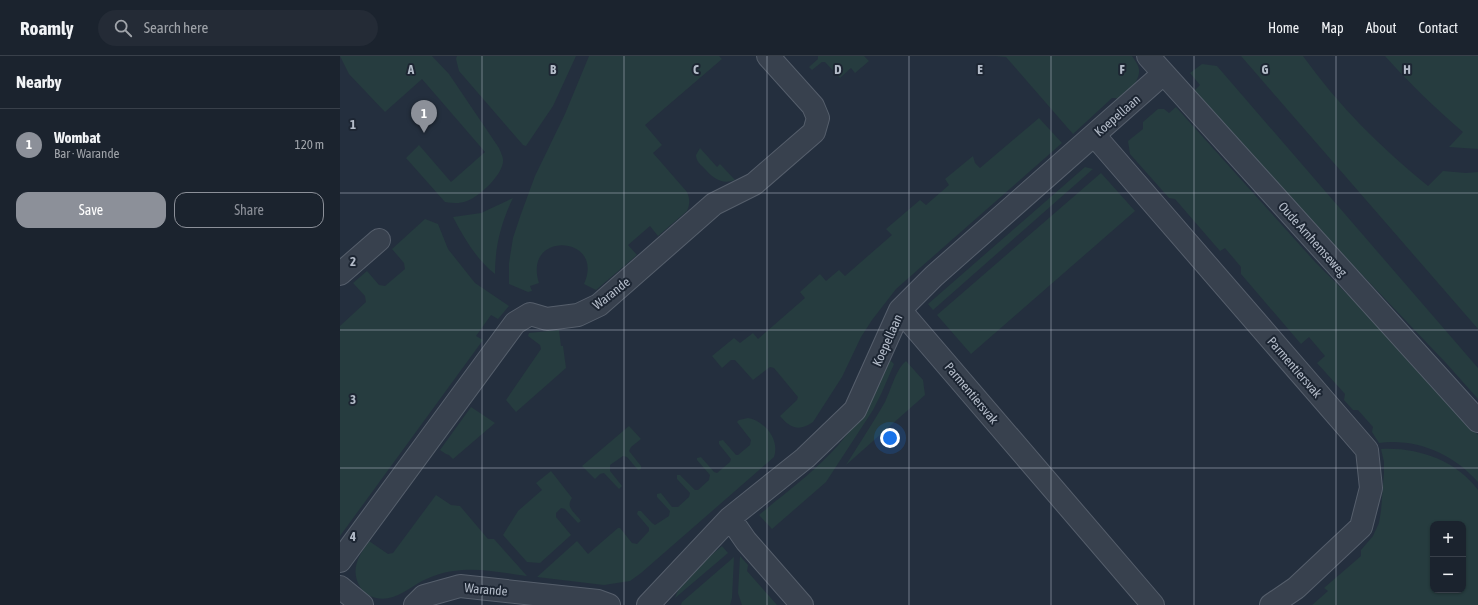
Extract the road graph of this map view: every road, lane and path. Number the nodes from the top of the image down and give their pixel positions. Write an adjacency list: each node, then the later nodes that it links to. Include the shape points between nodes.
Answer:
1 (768, 56): 10 (street, Warande, via 813,106 818,118 814,132 754,184 714,204 599,305 578,316 547,319 530,314 515,323)
2 (1148, 56): 3 (street, Oude Arnhemseweg)
3 (1163, 74): 4 (street, Koepellaan); 8 (street, Oude Arnhemseweg)
4 (1094, 135): 7 (street, Koepellaan, via 934,276); 18 (street, Parmentiersvak, via 1367,450 1371,488 1361,527 1296,588)
5 (379, 240): 6 (street)
6 (340, 274)
7 (900, 310): 9 (street, Koepellaan, via 855,410 805,458); 17 (street, Parmentiersvak)
8 (1478, 421)
9 (730, 518): 15 (street, Koepellaan); 16 (street, via 746,542)
10 (340, 561)
11 (340, 587): 12 (street)
12 (362, 605)
13 (415, 605): 14 (street, Warande, via 424,596 460,586 598,601)
14 (609, 605)
15 (648, 605)
16 (802, 605)
17 (1152, 605)
18 (1271, 605)

